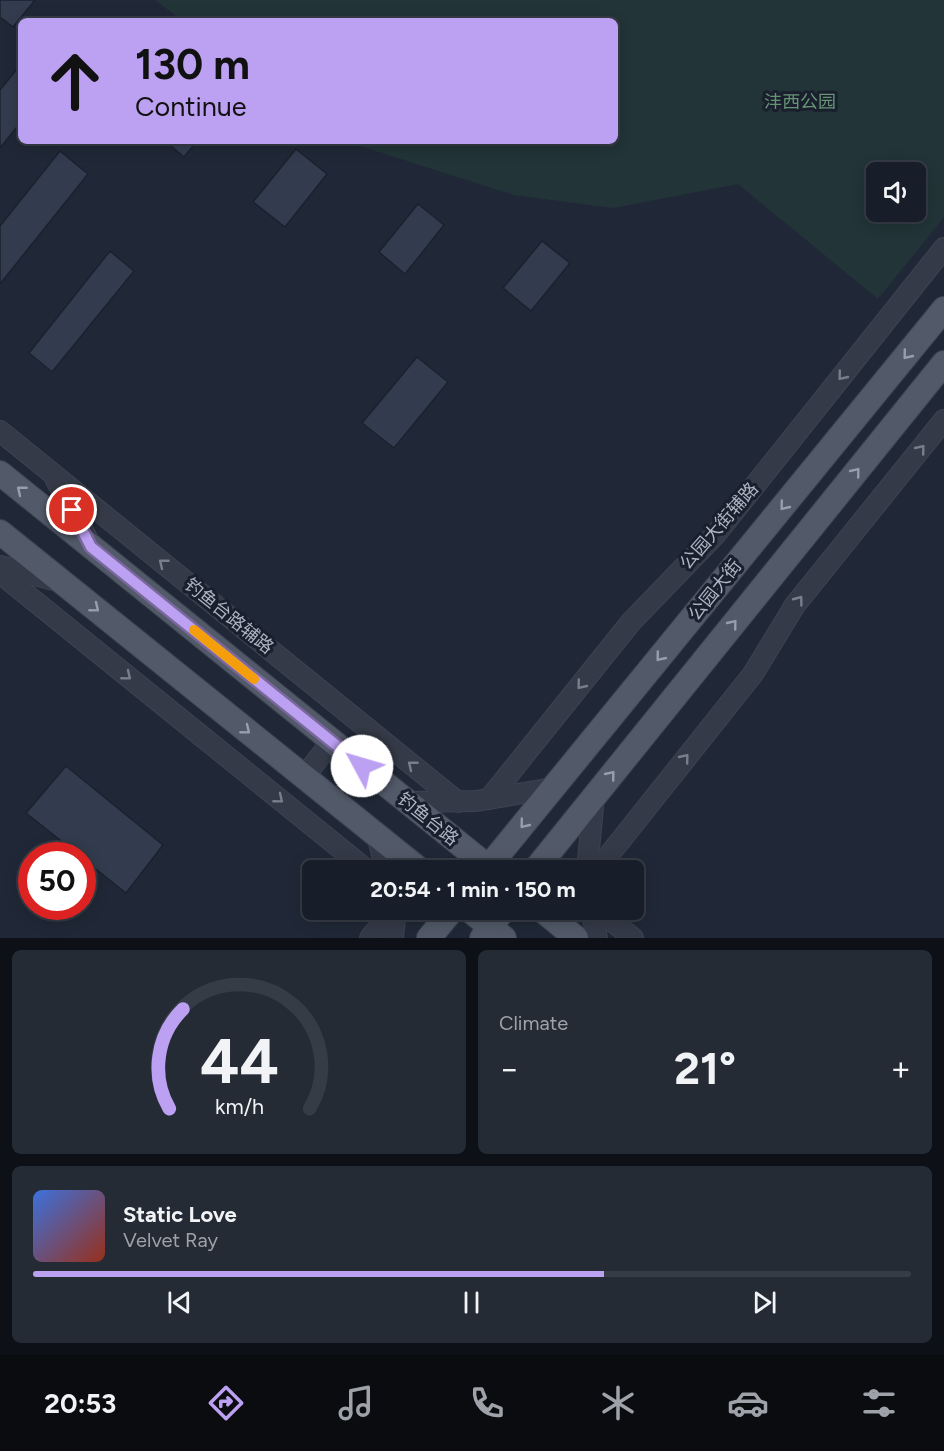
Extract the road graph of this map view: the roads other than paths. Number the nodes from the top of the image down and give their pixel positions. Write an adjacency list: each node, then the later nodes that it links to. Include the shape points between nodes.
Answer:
1 (944, 248): 17 (street, 公园大街辅路, one-way to 17, via 716,534 631,622)
2 (944, 309): 15 (main road, 公园大街, one-way to 15)
3 (944, 363): 16 (main road, 公园大街, one-way to 3)
4 (944, 420): 28 (street, one-way to 4, via 753,674 795,605)
5 (0, 431): 7 (street, 钓鱼台路辅路)
6 (0, 473): 9 (main road, 钓鱼台路, one-way to 6)
7 (53, 473): 9 (street); 19 (street, 钓鱼台路辅路, one-way to 7)
8 (0, 532): 12 (main road)
9 (91, 547): 13 (main road, 钓鱼台路)
10 (0, 566): 12 (street)
11 (0, 573): 21 (street, one-way to 21)
12 (62, 582): 14 (main road, one-way to 14)
13 (332, 741): 14 (street); 18 (main road, 钓鱼台路)
14 (304, 777): 20 (main road)
15 (553, 788): 17 (street); 25 (main road, 公园大街, one-way to 25)
16 (594, 797): 26 (main road, 公园大街); 27 (street)
17 (489, 799): 19 (street)
18 (408, 802): 19 (street); 24 (main road, 钓鱼台路)
19 (458, 802)
20 (377, 835): 22 (street); 23 (main road)
21 (355, 860)
22 (383, 860)
23 (408, 860)
24 (478, 860)
25 (496, 860)
26 (543, 860)
27 (588, 860)
28 (605, 860)
29 (385, 920): 35 (street)
30 (394, 920): 36 (street)
31 (444, 920): 37 (main road)
32 (554, 920): 38 (main road)
33 (593, 920): 39 (street)
34 (611, 920): 40 (street)
35 (370, 938)
36 (393, 938)
37 (429, 938)
38 (576, 938)
39 (597, 938)
40 (633, 938)

